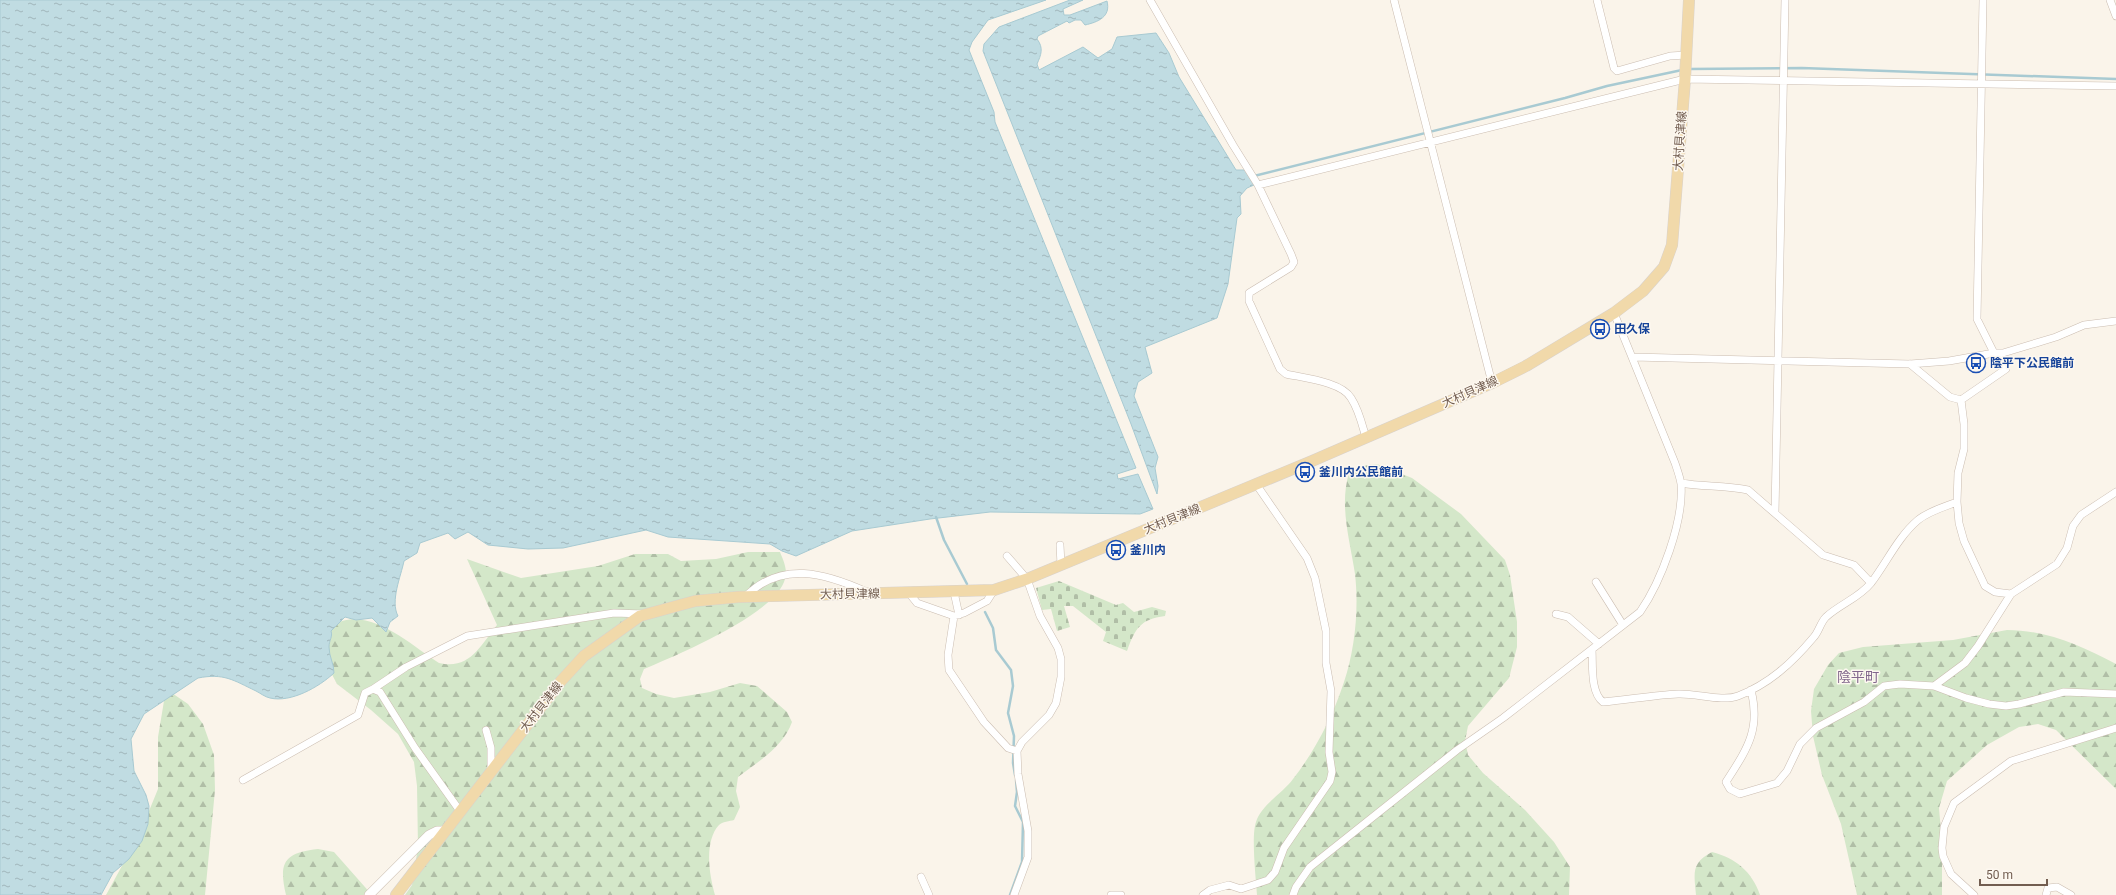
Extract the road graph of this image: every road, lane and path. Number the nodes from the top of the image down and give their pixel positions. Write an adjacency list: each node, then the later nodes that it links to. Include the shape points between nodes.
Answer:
1 (1150, 0): 15 (street)
2 (1394, 0): 14 (street)
3 (1597, 0): 9 (street, via 1614,68 1617,71 1670,56)
4 (1689, 0): 9 (main road, 大村貝津線)
5 (1785, 0): 11 (street)
6 (1983, 0): 12 (street)
7 (2110, 0): 8 (street)
8 (2116, 16)
9 (1686, 59): 10 (main road, 大村貝津線)
10 (1685, 78): 11 (street); 14 (street); 16 (main road, 大村貝津線, via 1672,245 1664,267 1643,291)
11 (1783, 78): 12 (street); 21 (street)
12 (1981, 81): 13 (street); 18 (street, via 1977,319)
13 (2116, 86)
14 (1429, 140): 15 (street); 23 (street)
15 (1258, 184): 25 (street, via 1294,262 1291,267 1248,293 1249,301 1280,369 1286,374 1342,388 1357,408)
16 (1614, 313): 20 (street); 23 (main road, 大村貝津線, via 1526,366)
17 (2116, 321): 19 (street, via 2084,325 2056,338)
18 (1994, 353): 19 (street); 22 (street, via 1949,361)
19 (2003, 353): 24 (street, via 2006,369)
20 (1632, 357): 21 (street); 26 (street)
21 (1778, 362): 22 (street); 30 (street)
22 (1910, 364): 24 (street, via 1950,397)
23 (1492, 383): 25 (main road, 大村貝津線)
24 (1961, 400): 29 (street, via 1964,450 1958,472)
25 (1366, 438): 27 (main road, 大村貝津線)
26 (1681, 483): 30 (street, via 1748,490); 46 (street, via 1680,509 1664,565 1652,595 1640,612)
27 (1256, 484): 33 (main road, 大村貝津線); 61 (street, via 1307,558 1315,578 1326,631 1326,663 1331,691 1329,752 1332,772 1330,781 1284,848 1275,872 1268,880)
28 (2116, 492): 41 (street, via 2081,515 2073,526 2067,548 2057,564)
29 (1957, 502): 36 (street, via 1918,520 1896,545); 41 (street, via 1964,541 1980,578 1985,586 1996,592)
30 (1775, 513): 36 (street, via 1823,555 1854,565)
31 (1060, 545): 33 (street)
32 (1007, 556): 34 (street)
33 (1061, 565): 34 (main road, 大村貝津線)
34 (1027, 579): 37 (main road, 大村貝津線); 55 (street, via 1040,616 1058,648 1061,660 1060,677 1056,703 1049,716)
35 (1596, 582): 46 (street)
36 (1871, 583): 51 (street, via 1824,619 1815,636 1786,668 1766,683)
37 (994, 590): 38 (main road, 大村貝津線); 45 (street, via 987,601)
38 (954, 592): 39 (main road, 大村貝津線); 45 (street)
39 (909, 593): 40 (main road, 大村貝津線); 45 (street, via 917,604)
40 (871, 594): 42 (main road, 大村貝津線); 42 (street, via 817,574 796,573 773,577 762,582)
41 (2011, 594): 49 (street, via 1965,663)
42 (745, 597): 43 (main road, 大村貝津線, via 695,601)
43 (648, 614): 50 (street, via 614,613 467,636 406,668); 56 (main road, 大村貝津線, via 640,616 604,639 584,656 534,715)
44 (1556, 614): 47 (street, via 1568,617)
45 (956, 615): 55 (street, via 948,655 949,670 984,722 1008,748)
46 (1623, 626): 47 (street)
47 (1599, 644): 48 (street)
48 (1592, 650): 51 (street, via 1595,687 1603,702 1677,694 1725,698 1736,697); 69 (street, via 1457,750 1310,867)
49 (1934, 686): 51 (street, via 1884,686 1864,702 1816,728 1800,744 1777,783 1740,794 1730,789 1726,782 1749,746 1754,726); 52 (street, via 1966,698 2006,706 2064,692)
50 (373, 689): 57 (street, via 365,693 358,715); 58 (street, via 380,692 415,748)
51 (1751, 690)
52 (2116, 694)
53 (2116, 728): 70 (street, via 2011,761 1954,802 1944,827 1942,848 1951,874)
54 (486, 730): 56 (street, via 491,748)
55 (1016, 751): 65 (street, via 1028,832 1028,858)
56 (491, 774): 58 (main road, 大村貝津線)
57 (243, 780)
58 (460, 811): 59 (main road, 大村貝津線)
59 (445, 831): 62 (street, via 429,835); 63 (main road, 大村貝津線)
60 (921, 876): 64 (street)
61 (1241, 892): 68 (street, via 1229,885 1210,890)
62 (369, 895)
63 (396, 895)
64 (929, 895)
65 (1014, 895)
66 (1111, 895): 67 (street)
67 (1121, 895)
68 (1203, 895)
69 (1293, 895)
70 (1974, 895)
71 (2046, 895): 72 (street, via 2048,888 2057,887)
72 (2071, 895)

